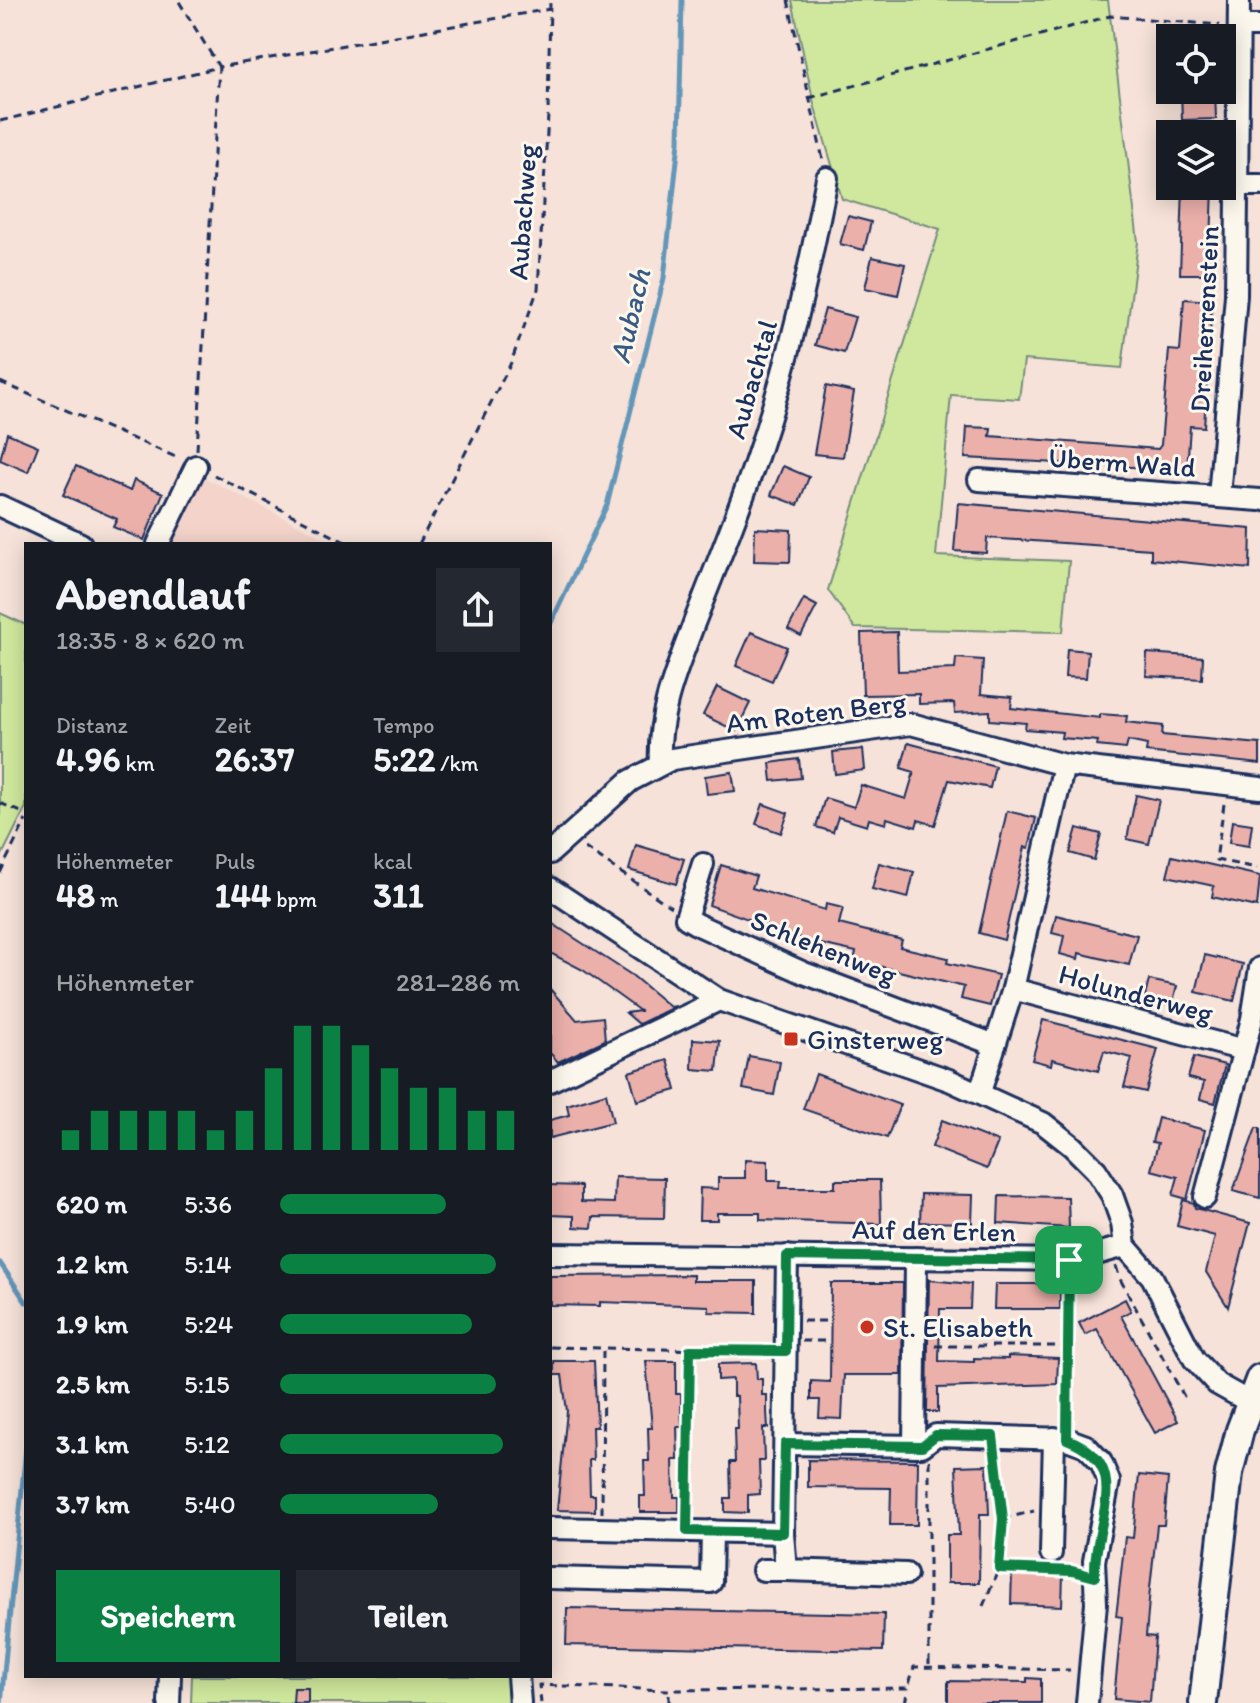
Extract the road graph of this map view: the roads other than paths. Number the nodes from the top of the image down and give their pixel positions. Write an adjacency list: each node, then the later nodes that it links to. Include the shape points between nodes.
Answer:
1 (1239, 0): 2 (street, Dreiherrenstein)
2 (1250, 26): 4 (street, Dreiherrenstein)
3 (827, 178): 13 (street, Aubachtal, via 784,373 677,669 658,731)
4 (1237, 185): 5 (street); 8 (street, Dreiherrenstein, via 1236,295)
5 (1260, 185)
6 (196, 466): 12 (street)
7 (979, 480): 8 (street, Überm Wald)
8 (1219, 497): 9 (street, Überm Wald)
9 (1260, 500)
10 (0, 506): 11 (street)
11 (77, 542)
12 (159, 542)
13 (660, 764): 14 (street, Am Roten Berg, via 911,724); 16 (street, Am Roten Berg, via 630,781)
14 (1064, 765): 15 (street, Am Roten Berg); 20 (street)
15 (1260, 788)
16 (552, 851)
17 (703, 864): 22 (street, Schlehenweg, via 686,918 804,973)
18 (552, 889): 21 (street)
19 (1260, 968): 23 (street, Holunderweg)
20 (1013, 989): 22 (street); 23 (street, Holunderweg)
21 (719, 1000): 24 (street); 25 (street)
22 (995, 1045): 25 (street)
23 (1244, 1050): 26 (street, Holunderweg)
24 (552, 1080)
25 (980, 1092): 27 (street, via 1043,1123 1096,1170 1122,1223)
26 (1205, 1197)
27 (1119, 1248): 30 (street, Auf den Erlen, via 1069,1260); 31 (street, via 1152,1277 1204,1371 1217,1384)
28 (552, 1254): 29 (street, Auf den Erlen)
29 (787, 1256): 30 (street, Auf den Erlen); 33 (street)
30 (916, 1258): 34 (street)
31 (1255, 1391): 48 (main road, via 1229,1473)
32 (1060, 1438): 34 (street, via 936,1435); 38 (street); 47 (street, via 1086,1446 1109,1481 1094,1561)
33 (785, 1444): 34 (street); 37 (street)
34 (922, 1444)
35 (552, 1528): 36 (street)
36 (712, 1531): 37 (street); 42 (street, via 711,1582)
37 (783, 1533): 40 (street)
38 (1051, 1553)
39 (763, 1570): 40 (street)
40 (786, 1570): 41 (street)
41 (906, 1574)
42 (552, 1578)
43 (170, 1678): 45 (street)
44 (518, 1678): 46 (street)
45 (169, 1703)
46 (520, 1703)
47 (1087, 1703)
48 (1203, 1703)

